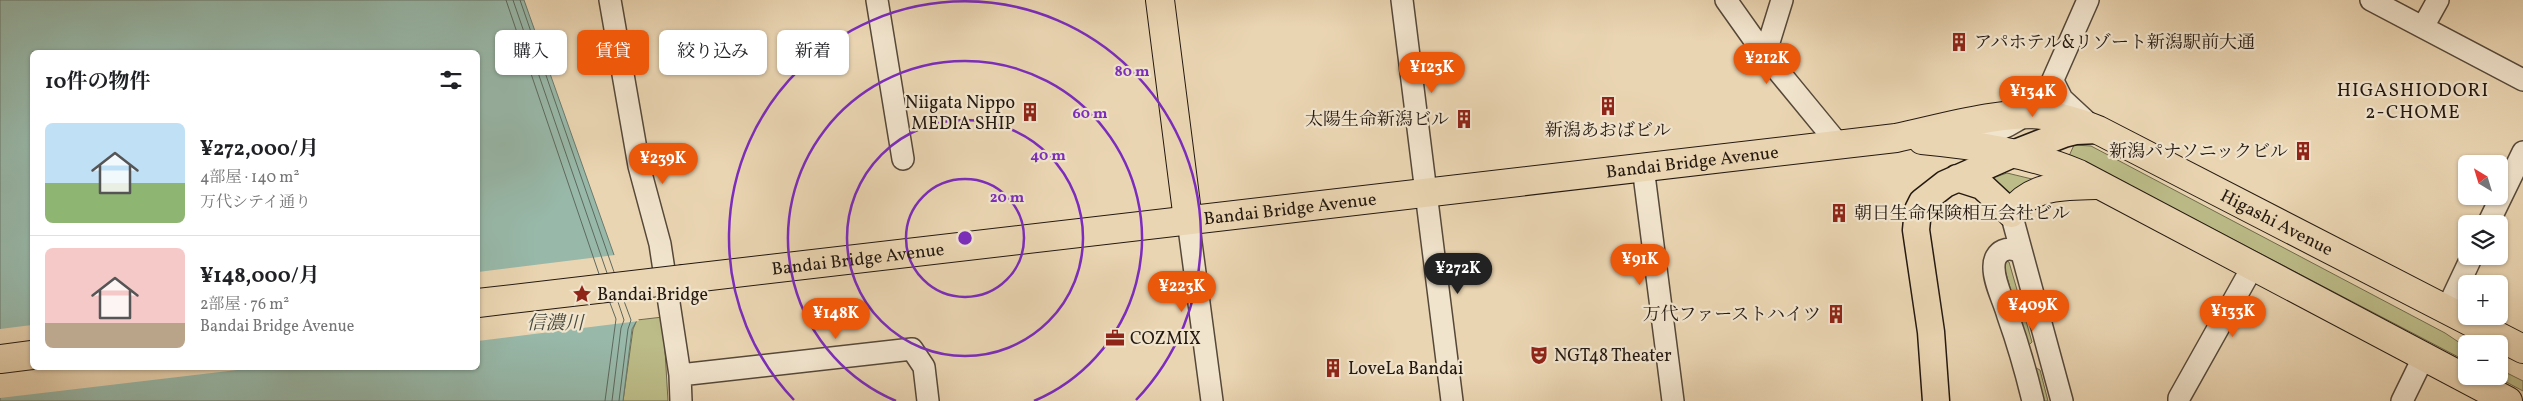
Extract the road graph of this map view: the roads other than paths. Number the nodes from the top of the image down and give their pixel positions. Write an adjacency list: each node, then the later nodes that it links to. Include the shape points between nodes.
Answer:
1 (610, 0): 39 (street, via 639,166 660,244)
2 (877, 0): 22 (street)
3 (1160, 0): 29 (highway)
4 (1402, 0): 26 (street)
5 (1726, 0): 11 (street)
6 (1782, 0): 11 (street)
7 (2088, 0): 13 (street)
8 (2371, 0): 10 (street)
9 (2438, 0): 10 (street)
10 (2423, 27): 12 (street)
11 (1765, 54): 19 (street)
12 (2523, 80)
13 (2053, 81): 14 (street, via 2040,102); 15 (street, via 2026,102); 16 (street, via 2057,92 2072,110)
14 (2025, 114): 15 (highway, Bandai Bridge Avenue); 16 (highway, Higashi Avenue, via 2070,119); 18 (street, via 1980,138)
15 (1989, 119): 17 (highway, Bandai Bridge Avenue)
16 (2098, 130): 21 (main road, via 2070,133); 34 (highway, Higashi Avenue)
17 (1896, 138): 18 (highway, Bandai Bridge Avenue); 19 (highway, Bandai Bridge Avenue)
18 (1949, 142): 21 (highway, Bandai Bridge Avenue)
19 (1839, 144): 23 (highway, Bandai Bridge Avenue)
20 (2523, 152): 28 (street)
21 (2015, 153): 24 (main road); 25 (highway, via 2057,164)
22 (904, 159)
23 (1643, 167): 26 (highway, Bandai Bridge Avenue); 44 (street)
24 (1957, 178): 27 (main road, via 1982,186); 45 (main road, via 1929,195 1918,210 1916,220 1931,332)
25 (2102, 185): 27 (highway, via 2045,188 2025,198); 32 (highway)
26 (1427, 193): 29 (highway, Bandai Bridge Avenue); 43 (street)
27 (2011, 213): 30 (street)
28 (2492, 215)
29 (1188, 220): 33 (highway, Bandai Bridge Avenue, bridge); 42 (street)
30 (2022, 254): 46 (street, via 2016,249 2001,251 1996,257 1994,270); 47 (street)
31 (2468, 265): 34 (street)
32 (2253, 266): 37 (highway); 48 (street)
33 (480, 303)
34 (2446, 309): 35 (highway, Higashi Avenue)
35 (2523, 349)
36 (30, 355): 38 (highway)
37 (2424, 356): 49 (street); 50 (highway)
38 (0, 359)
39 (680, 375): 40 (street); 41 (street, via 912,349 924,367)
40 (681, 401)
41 (928, 401)
42 (1212, 401)
43 (1452, 401)
44 (1673, 401)
45 (1936, 401)
46 (2033, 401)
47 (2062, 401)
48 (2179, 401)
49 (2402, 401)
50 (2508, 401)

